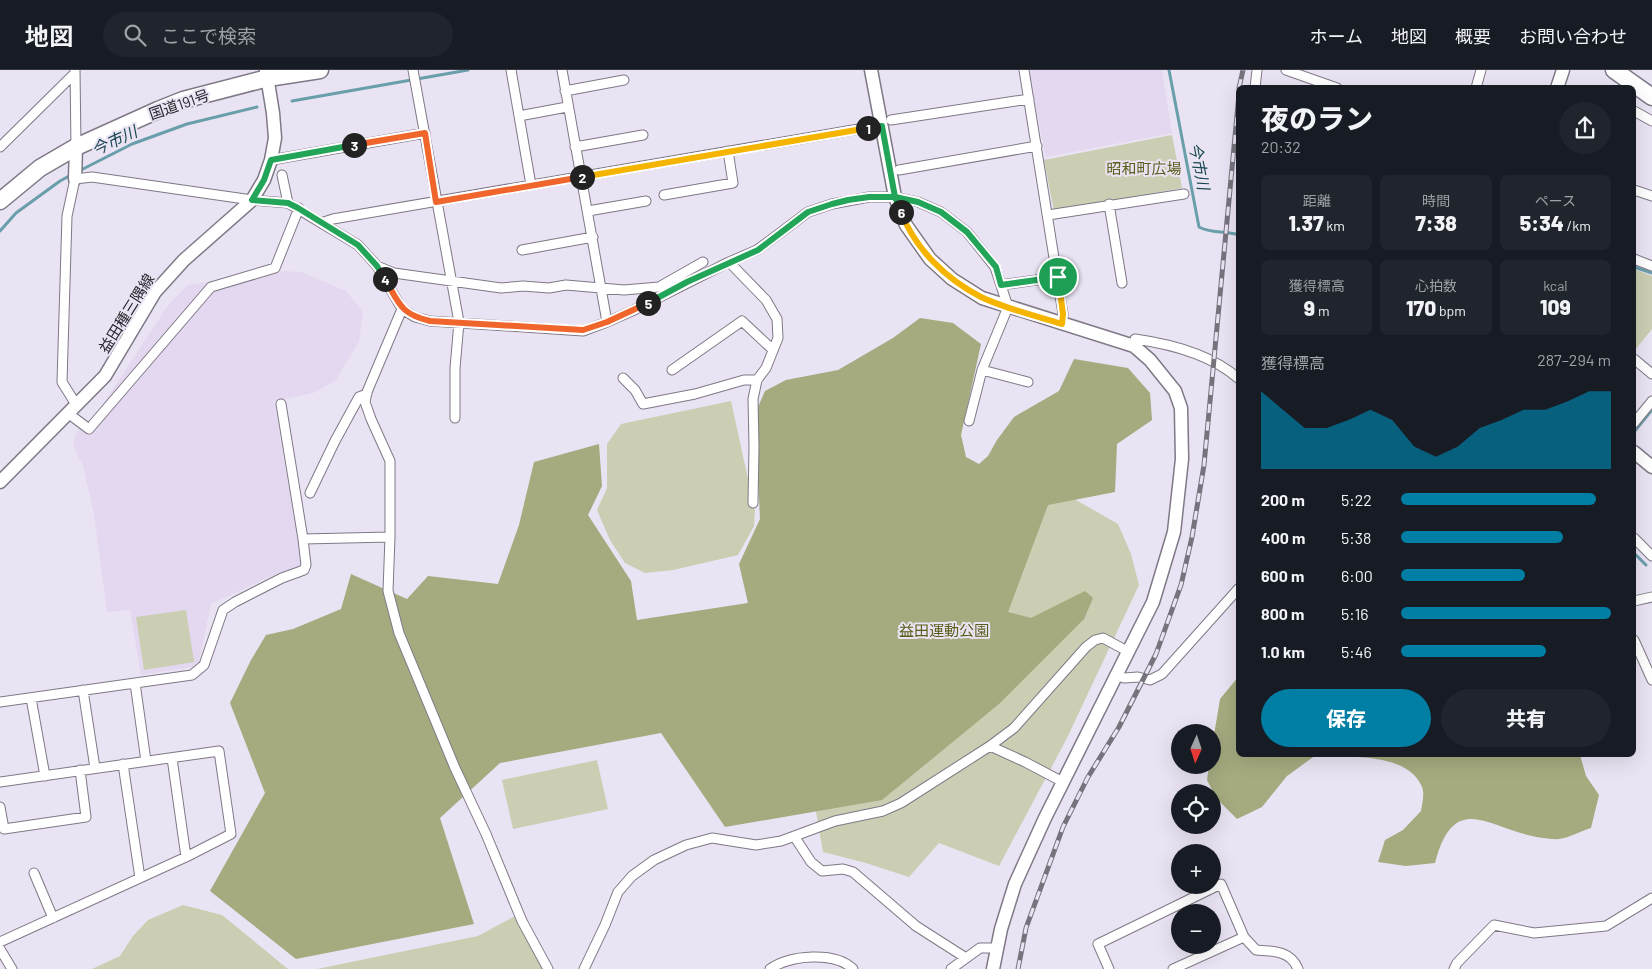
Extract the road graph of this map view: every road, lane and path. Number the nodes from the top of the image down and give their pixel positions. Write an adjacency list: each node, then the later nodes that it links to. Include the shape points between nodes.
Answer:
1 (320, 70): 13 (highway, 国道191号)
2 (413, 70): 29 (street)
3 (512, 70): 26 (street)
4 (562, 70): 21 (street)
5 (871, 70): 28 (street)
6 (1024, 70): 23 (street)
7 (1257, 70): 15 (street)
8 (1286, 70): 16 (street)
9 (1482, 70): 17 (street)
10 (1563, 70): 18 (street)
11 (1614, 70): 19 (highway)
12 (75, 72): 32 (street); 33 (street)
13 (267, 74): 33 (highway, 国道191号, via 183,100); 36 (street, 益田種三隅線, via 275,138)
14 (624, 80): 21 (street)
15 (1255, 85)
16 (1328, 85)
17 (1477, 85)
18 (1557, 85)
19 (1635, 85)
20 (1636, 86): 22 (highway)
21 (565, 91): 24 (street)
22 (1652, 97)
23 (1029, 99): 28 (street); 31 (street)
24 (568, 106): 26 (street); 34 (street)
25 (1636, 112): 27 (street)
26 (519, 116): 41 (street)
27 (1652, 121)
28 (886, 123): 35 (street); 46 (street)
29 (425, 133): 36 (street); 50 (street)
30 (643, 135): 34 (street)
31 (1036, 146): 37 (street); 55 (street)
32 (0, 147)
33 (76, 147): 40 (street); 48 (highway, 国道191号, via 40,168)
34 (575, 147): 39 (street)
35 (728, 151): 39 (street); 44 (street, via 733,182)
36 (271, 160): 47 (street, 益田種三隅線)
37 (899, 170)
38 (282, 175): 51 (street)
39 (582, 177): 41 (street); 54 (street)
40 (75, 179): 47 (street, via 92,177); 87 (street, via 67,216 62,382)
41 (531, 185): 50 (street)
42 (1636, 191): 45 (street)
43 (1184, 194): 52 (street)
44 (664, 195)
45 (1652, 196)
46 (895, 197): 61 (street, via 848,200 808,212 758,250); 67 (street, via 941,212 967,232 996,267); 69 (street, via 906,225 930,259 952,279 982,298)
47 (252, 200): 51 (street); 87 (street, 益田種三隅線, via 184,260 155,292 105,376)
48 (0, 201)
49 (646, 201): 54 (street)
50 (436, 202): 56 (street); 65 (street)
51 (288, 203): 53 (street)
52 (1109, 204): 55 (street); 66 (street)
53 (298, 208): 56 (street); 87 (street, via 274,268 211,287 89,429)
54 (588, 211): 57 (street)
55 (1048, 215): 64 (street)
56 (322, 223): 62 (street, via 358,245)
57 (593, 238): 58 (street); 68 (street)
58 (522, 250)
59 (1636, 260): 63 (street)
60 (703, 262): 68 (street, via 659,287)
61 (729, 262): 72 (street); 75 (street, via 766,300 777,319 778,338)
62 (377, 266): 65 (street, via 394,273); 70 (street)
63 (1652, 266)
64 (1058, 277): 67 (street); 73 (street)
65 (451, 280): 68 (street, via 502,288 566,285); 71 (street)
66 (1122, 283)
67 (1001, 285): 69 (street)
68 (601, 288): 72 (street)
69 (1008, 307): 73 (street); 78 (street)
70 (402, 309): 71 (street, via 414,318); 84 (street)
71 (458, 322): 72 (street, via 583,330); 88 (street)
72 (607, 322)
73 (1062, 324): 74 (street)
74 (1134, 346): 80 (street, via 1135,340 1191,352); 104 (street, via 1150,360 1175,392 1181,408 1182,458 1174,532 1153,602)
75 (773, 350): 77 (street, via 742,322); 82 (street, via 766,368)
76 (1636, 361): 79 (street)
77 (672, 370)
78 (982, 370): 83 (street); 89 (street)
79 (1652, 374)
80 (1236, 376)
81 (623, 378): 82 (street, via 636,390 643,404)
82 (756, 380): 95 (street, via 753,399)
83 (1028, 382)
84 (367, 394): 94 (street, via 359,397); 96 (street, via 365,402 390,461)
85 (1652, 401): 90 (street)
86 (281, 404): 97 (street)
87 (73, 410): 93 (street, 益田種三隅線)
88 (455, 418)
89 (969, 421)
90 (1636, 421)
91 (1636, 454): 92 (street)
92 (1652, 467)
93 (0, 482)
94 (310, 493)
95 (753, 503)
96 (390, 537): 97 (street); 133 (street, via 388,591 399,633 522,921)
97 (303, 539): 107 (street, via 304,570 282,578 223,610 204,664 192,675)
98 (1636, 540): 99 (street)
99 (1652, 556)
100 (1236, 591): 105 (street, via 1162,674 1150,680)
101 (1652, 597): 102 (street)
102 (1636, 601)
103 (1636, 644): 106 (street)
104 (1129, 652): 105 (street); 111 (street, via 1103,638 1095,640 1014,728)
105 (1117, 676): 119 (street)
106 (1652, 680)
107 (135, 683): 108 (street); 113 (street)
108 (83, 690): 109 (street); 115 (street)
109 (31, 698): 110 (street); 117 (street)
110 (0, 702)
111 (990, 746): 119 (street); 121 (street, via 901,803)
112 (172, 758): 113 (street); 122 (street); 122 (street, via 219,750 231,834)
113 (146, 761): 114 (street)
114 (122, 764): 115 (street); 124 (street)
115 (96, 768): 116 (street)
116 (80, 770): 117 (street); 120 (street, via 86,817 4,829)
117 (46, 776): 118 (street)
118 (0, 782)
119 (1063, 782): 129 (street, via 1015,884)
120 (0, 807)
121 (794, 836): 131 (street, via 811,862 822,871 843,868 854,872 916,926); 134 (street, via 756,845 712,838 686,845 654,860 632,876 618,892)
122 (186, 856): 124 (street)
123 (34, 874): 126 (street)
124 (140, 878): 126 (street)
125 (1652, 898): 142 (street, via 1606,926 1534,933 1494,925)
126 (54, 918): 128 (street)
127 (1244, 937): 139 (street, via 1221,884 1098,944); 140 (street); 141 (street, via 1256,950 1286,954)
128 (0, 942)
129 (996, 948): 131 (street, via 980,948); 138 (street)
130 (0, 949): 132 (street)
131 (966, 958): 137 (street)
132 (12, 969)
133 (548, 969)
134 (584, 969)
135 (770, 969): 136 (street, via 779,963 810,957 847,963)
136 (853, 969)
137 (951, 969)
138 (993, 969)
139 (1109, 969)
140 (1173, 969)
141 (1298, 969)
142 (1454, 969)

